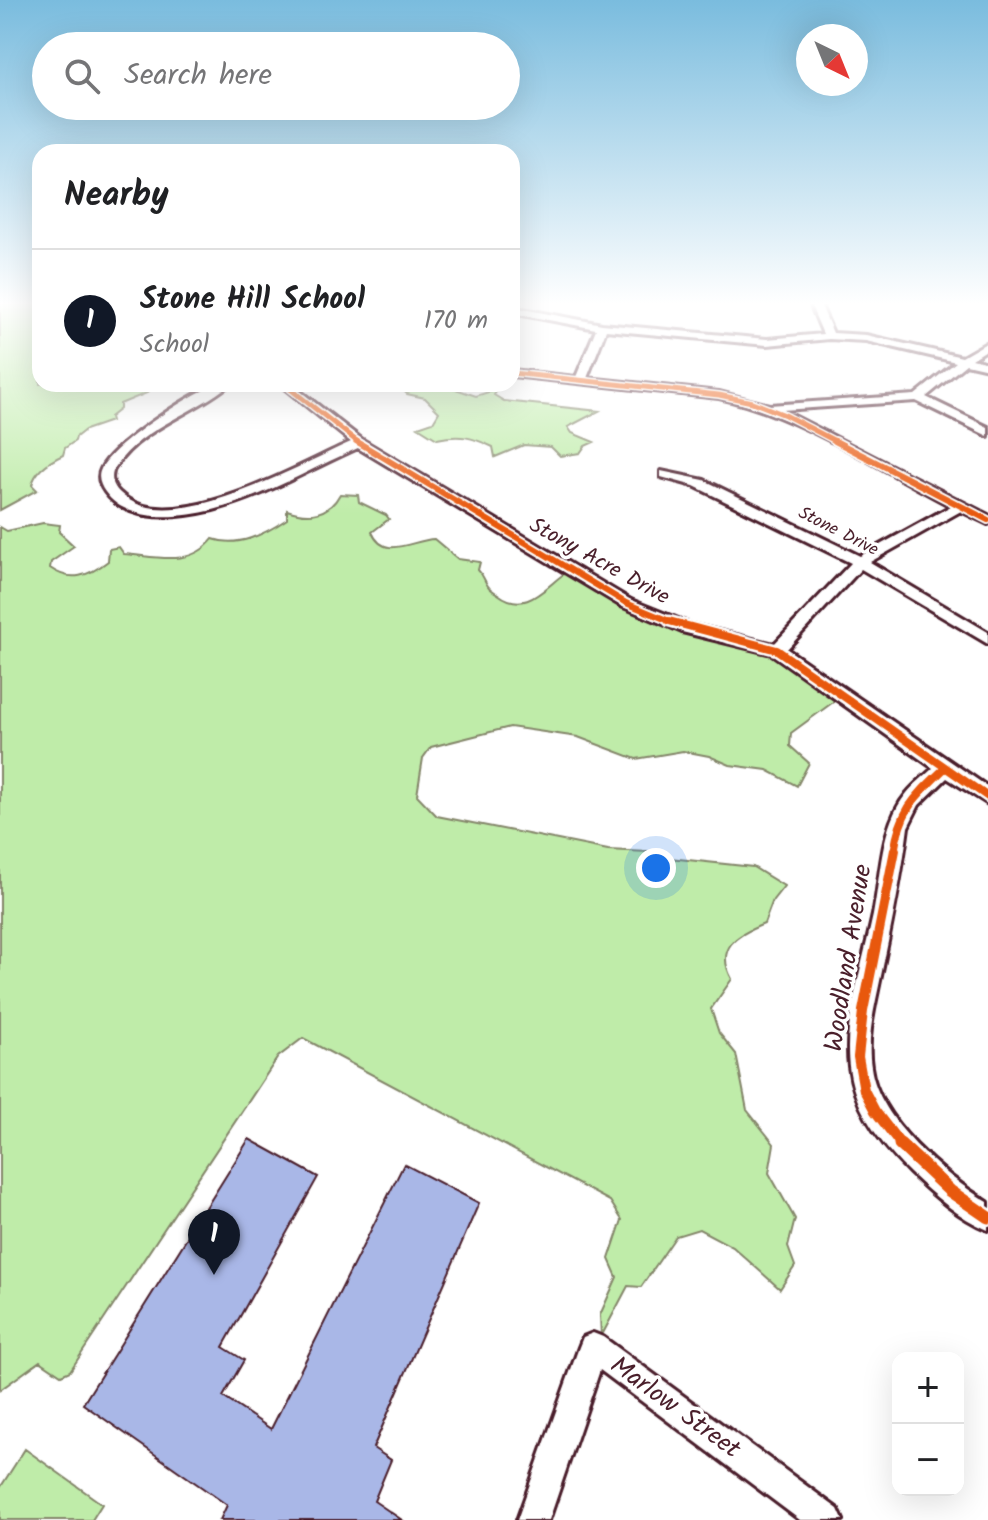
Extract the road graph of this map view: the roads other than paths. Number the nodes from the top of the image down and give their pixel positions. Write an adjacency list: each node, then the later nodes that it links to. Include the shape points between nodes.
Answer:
1 (584, 372): 4 (street)
2 (952, 372): 7 (street)
3 (520, 374): 4 (street)
4 (580, 381): 8 (street, via 719,395)
5 (208, 392): 10 (street, via 120,452 105,478 116,498 126,505 167,512 217,506)
6 (294, 392): 10 (street, Stony Acre Drive)
7 (918, 398): 8 (street); 9 (street)
8 (768, 407): 12 (street)
9 (988, 432)
10 (359, 443): 16 (street, Stony Acre Drive, via 626,603 687,628)
11 (665, 474): 14 (street, Stone Drive, via 699,483)
12 (961, 506): 13 (street); 14 (street)
13 (988, 520)
14 (860, 562): 15 (street, Stone Drive); 16 (street)
15 (988, 639)
16 (777, 650): 17 (street, Stony Acre Drive)
17 (945, 768): 18 (street, Stony Acre Drive); 19 (street, Woodland Avenue, via 912,800 898,827 859,1030 859,1069 871,1105 909,1154 934,1180)
18 (988, 797)
19 (988, 1217)
20 (533, 1520): 21 (street, Marlow Street, via 593,1347)
21 (827, 1520)

